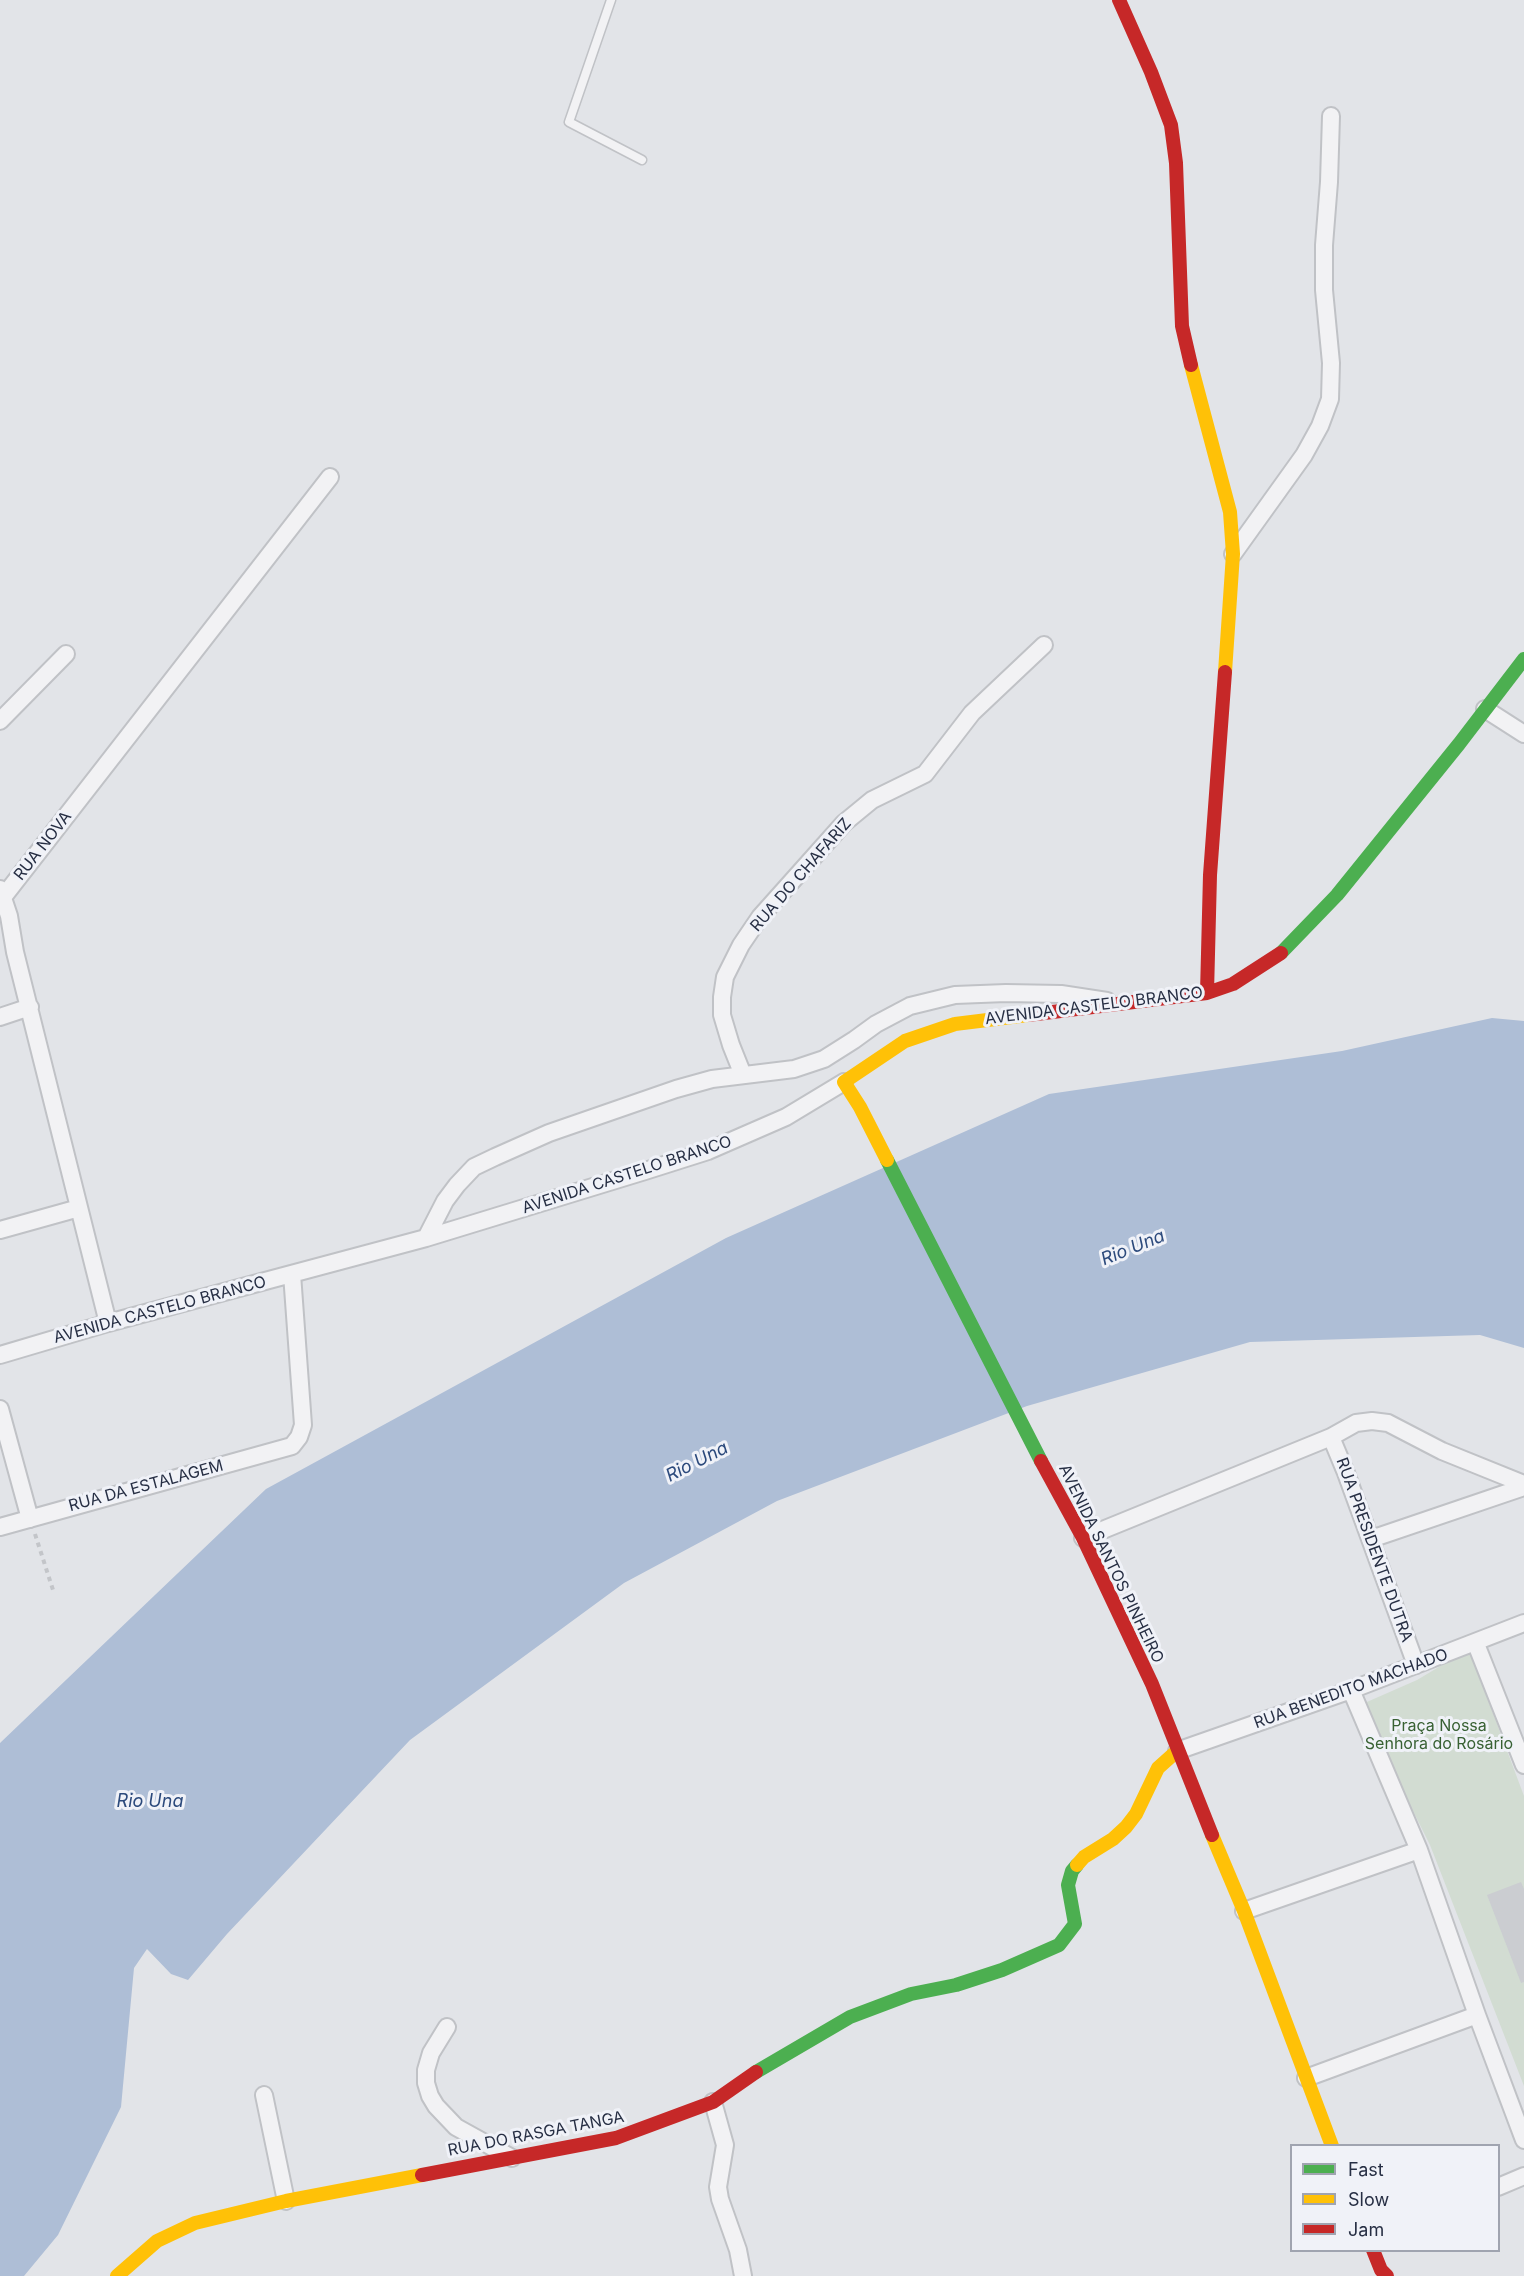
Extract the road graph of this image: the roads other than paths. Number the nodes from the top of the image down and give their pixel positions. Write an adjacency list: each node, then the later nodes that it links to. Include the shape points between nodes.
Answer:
1 (611, 0): 4 (lane, via 569,122)
2 (1119, 0): 6 (street, via 1171,125 1182,326 1226,494)
3 (1331, 116): 6 (street, via 1324,245 1330,399 1304,455)
4 (642, 160)
5 (330, 477): 13 (street, RUA NOVA)
6 (1233, 554): 14 (street, via 1210,875)
7 (1044, 645): 18 (street, RUA DO CHAFARIZ, via 972,713 925,774 872,800 844,823 760,917 725,977 722,997 730,1045)
8 (66, 654): 11 (street)
9 (1524, 659): 10 (street, AVENIDA CASTELO BRANCO)
10 (1485, 709): 12 (street); 14 (street, AVENIDA CASTELO BRANCO, via 1307,929 1253,972)
11 (0, 721)
12 (1524, 734)
13 (2, 893): 16 (street, RUA NOVA)
14 (1207, 993): 15 (street, AVENIDA CASTELO BRANCO)
15 (1120, 1005): 18 (street, AVENIDA CASTELO BRANCO, via 1085,997 1032,993 933,999 876,1024 824,1059 794,1069); 19 (street, AVENIDA CASTELO BRANCO, via 943,1027 905,1041)
16 (30, 1007): 17 (street); 20 (street, RUA NOVA)
17 (0, 1017)
18 (743, 1075): 22 (street, AVENIDA CASTELO BRANCO, via 676,1089 549,1133 474,1167 445,1201)
19 (844, 1082): 22 (street, AVENIDA CASTELO BRANCO, via 786,1117 708,1151); 31 (street, AVENIDA SANTOS PINHEIRO)
20 (79, 1208): 21 (street); 24 (street, RUA NOVA)
21 (0, 1230)
22 (426, 1238): 23 (street, AVENIDA CASTELO BRANCO)
23 (292, 1274): 24 (street, AVENIDA CASTELO BRANCO); 29 (street, RUA DA ESTALAGEM, via 303,1425 292,1446)
24 (108, 1323): 25 (street, AVENIDA CASTELO BRANCO)
25 (0, 1355)
26 (0, 1409): 29 (street)
27 (1331, 1437): 28 (street, via 1356,1423 1388,1423); 31 (street, RUA PRESIDENTE DUTRA); 32 (street, RUA PRESIDENTE DUTRA)
28 (1524, 1486): 32 (street)
29 (30, 1519): 30 (street, RUA DA ESTALAGEM)
30 (0, 1527)
31 (1083, 1538): 37 (street, AVENIDA SANTOS PINHEIRO, via 1152,1684)
32 (1371, 1539): 35 (street, RUA PRESIDENTE DUTRA)
33 (1524, 1623): 34 (street, RUA BENEDITO MACHADO)
34 (1476, 1644): 35 (street, RUA BENEDITO MACHADO); 38 (street)
35 (1416, 1665): 36 (street, RUA BENEDITO MACHADO)
36 (1352, 1690): 37 (street, RUA BENEDITO MACHADO); 39 (street)
37 (1177, 1751): 40 (street, AVENIDA SANTOS PINHEIRO); 45 (street, RUA DO RASGA TANGA, via 1158,1768 1126,1827 1084,1857 1072,1871 1068,1885 1075,1924 1059,1945 1002,1970 911,1994 850,2018)
38 (1524, 1765)
39 (1419, 1850): 40 (street); 41 (street)
40 (1244, 1911): 43 (street, AVENIDA SANTOS PINHEIRO)
41 (1477, 2016): 43 (street); 46 (street)
42 (447, 2027): 48 (street, via 426,2070 430,2096 456,2127)
43 (1306, 2078): 47 (street, AVENIDA SANTOS PINHEIRO)
44 (264, 2095): 51 (street)
45 (713, 2102): 48 (street, RUA DO RASGA TANGA, via 616,2138); 55 (street, via 725,2145 718,2187)
46 (1524, 2140)
47 (1332, 2144)
48 (512, 2158): 51 (street, RUA DO RASGA TANGA)
49 (1524, 2176): 50 (street)
50 (1500, 2186)
51 (286, 2201): 54 (street, RUA DO RASGA TANGA, via 176,2230 140,2254)
52 (1374, 2252): 53 (street)
53 (1383, 2274)
54 (117, 2276)
55 (743, 2276)

